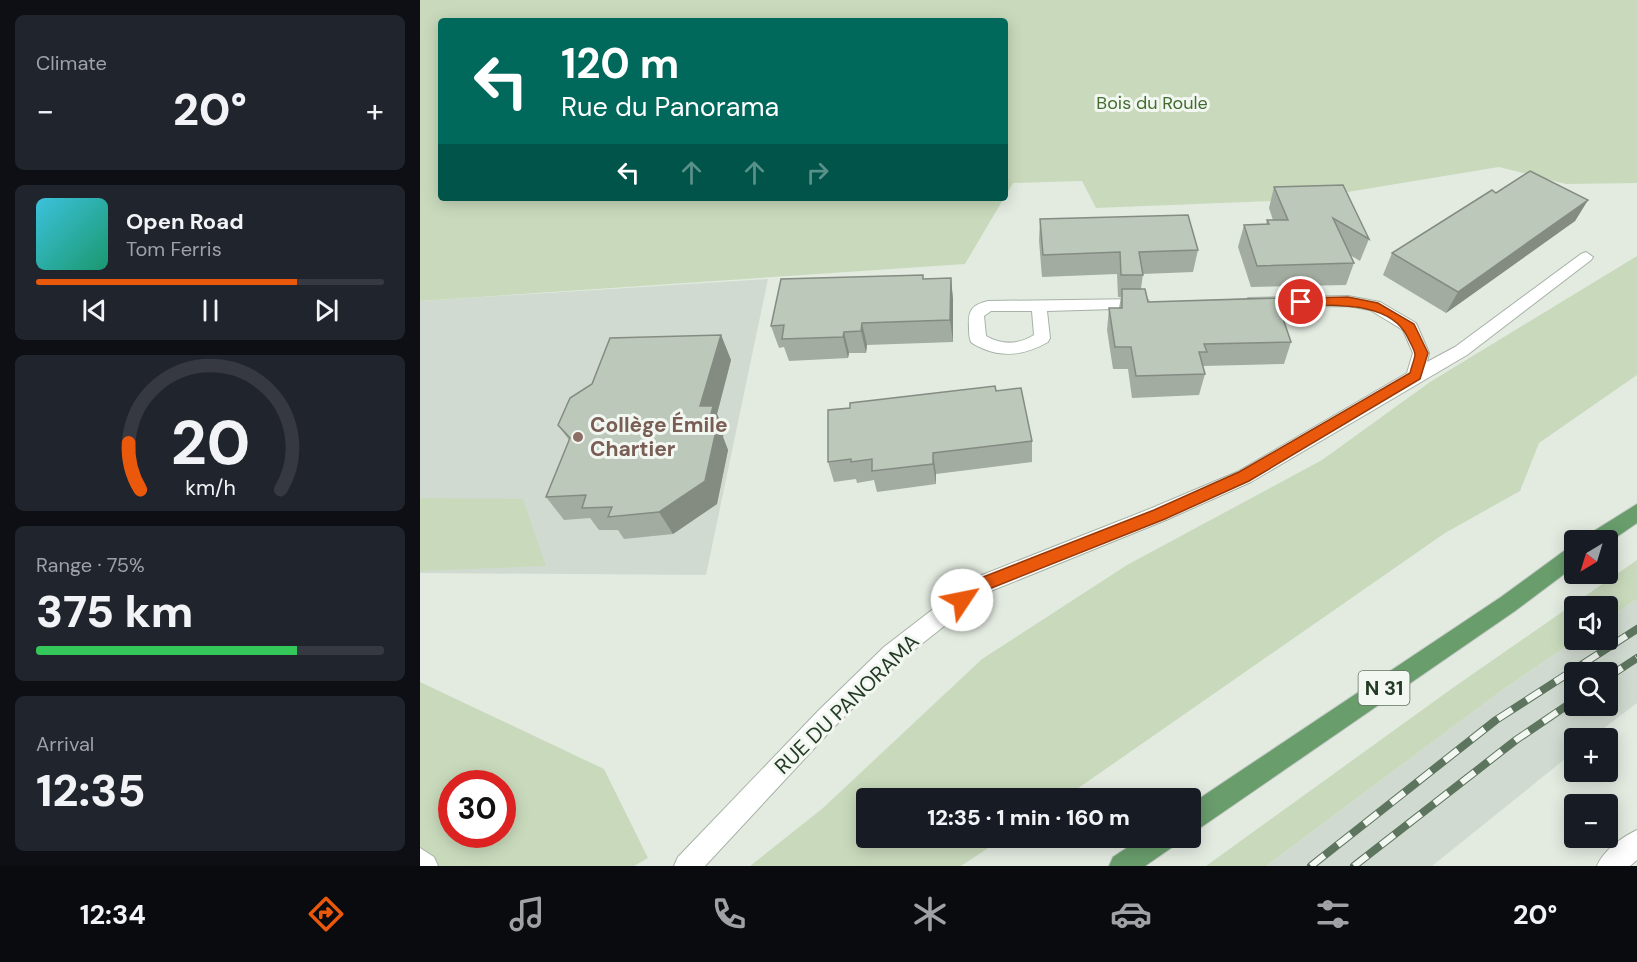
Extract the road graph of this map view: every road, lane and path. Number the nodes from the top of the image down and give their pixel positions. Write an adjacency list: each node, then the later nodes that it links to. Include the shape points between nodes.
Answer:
1 (1586, 257): 5 (street, RUE DU PANORAMA, via 1461,351)
2 (1230, 303): 5 (street, via 1348,301 1374,306 1410,327 1421,353)
3 (1158, 304): 4 (street)
4 (1039, 305)
5 (1415, 376): 14 (street, RUE DU PANORAMA, via 1244,477 979,586 892,654)
6 (1637, 512): 7 (main road)
7 (1611, 530)
8 (1564, 563): 9 (main road, N 31)
9 (1201, 812)
10 (1637, 843): 16 (street)
11 (1148, 848): 15 (main road)
12 (420, 861): 13 (street)
13 (425, 866)
14 (687, 866)
15 (1122, 866)
16 (1610, 866)

